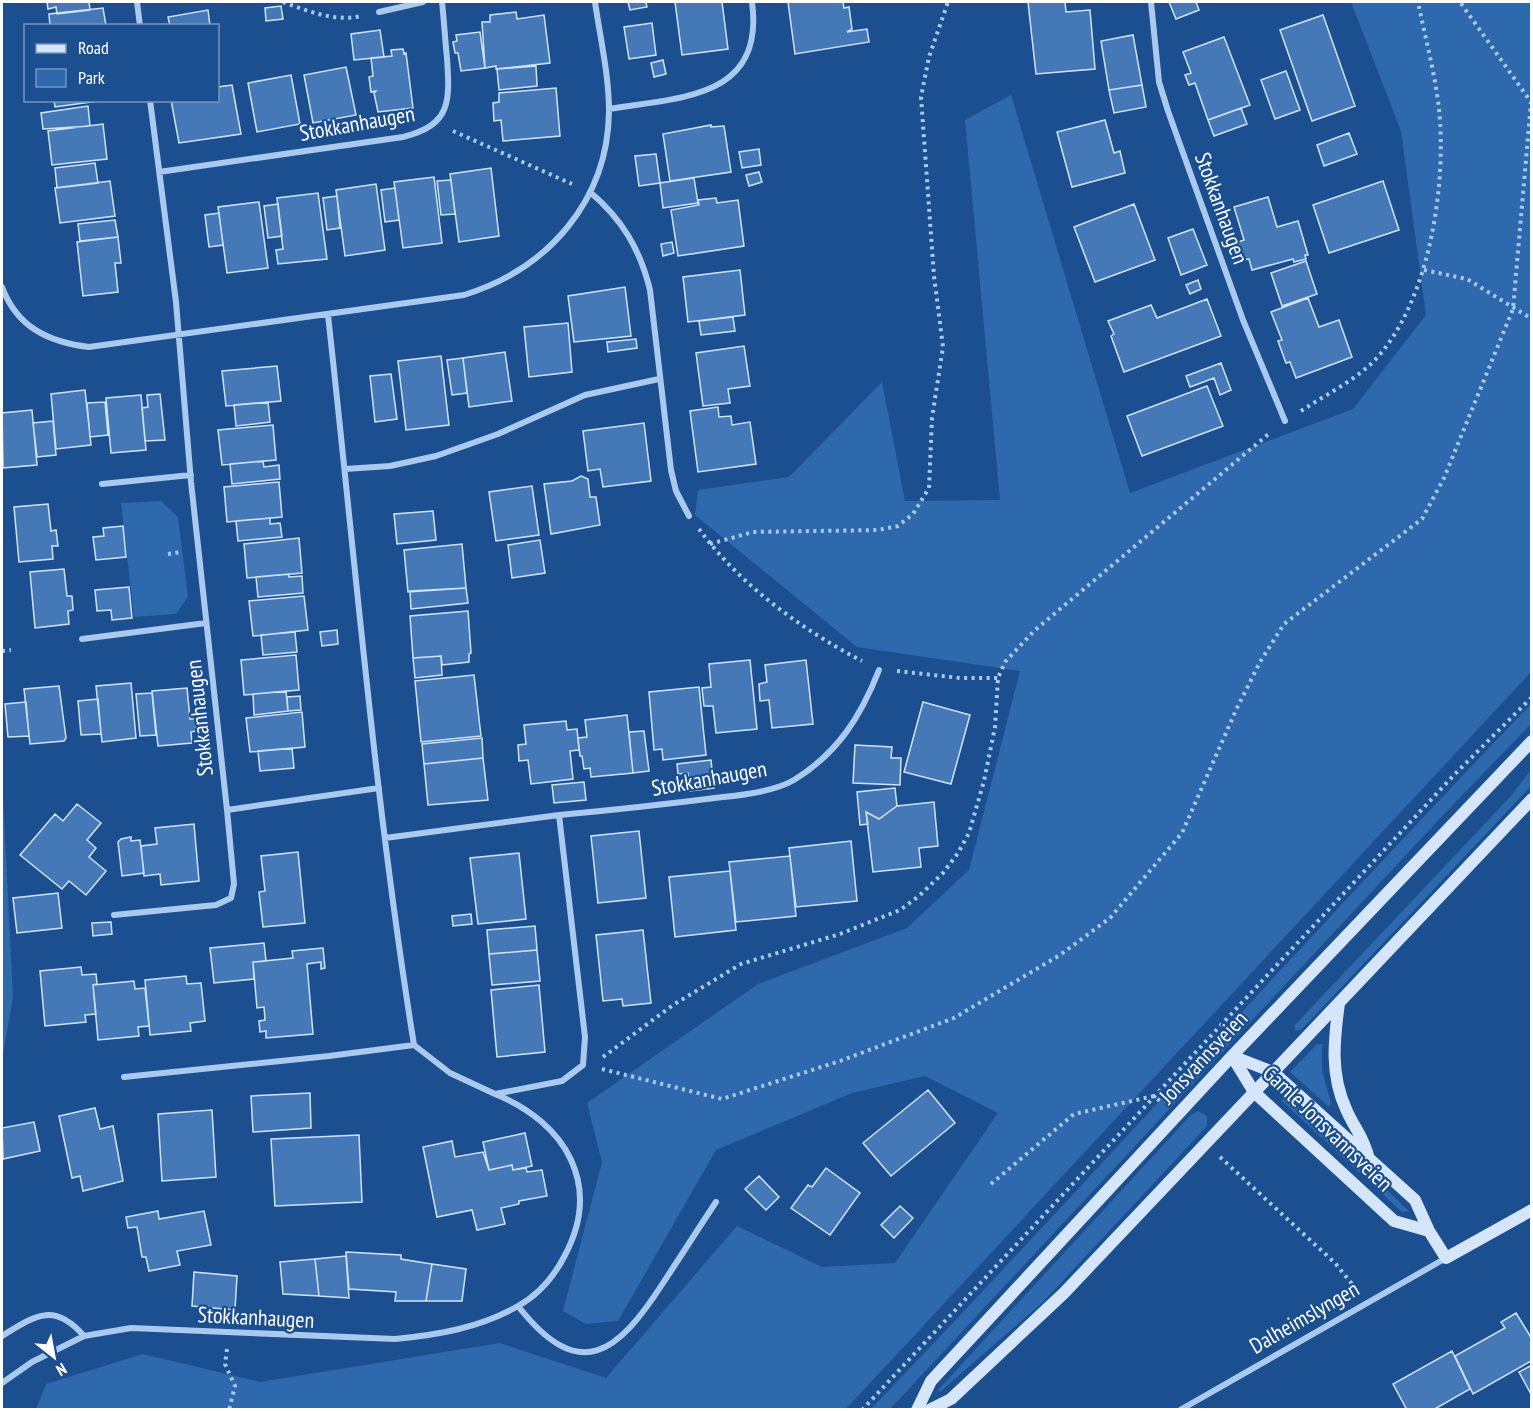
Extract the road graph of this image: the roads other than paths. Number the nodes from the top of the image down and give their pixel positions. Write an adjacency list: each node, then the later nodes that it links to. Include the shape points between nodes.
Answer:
1 (137, 2): 8 (street)
2 (423, 2): 7 (street)
3 (442, 2): 11 (street, Stokkanhaugen, via 448,102 427,130 403,138)
4 (595, 2): 10 (street)
5 (752, 2): 10 (street, via 751,48 746,61 734,72 704,92)
6 (1151, 2): 17 (street, Stokkanhaugen, via 1159,82 1167,111 1243,320)
7 (379, 12)
8 (140, 24)
9 (150, 102): 11 (street, Stokkanhaugen)
10 (609, 109): 12 (street, via 606,147)
11 (159, 172): 15 (street, Stokkanhaugen)
12 (590, 192): 14 (street, via 551,247 525,268 492,286 464,295); 16 (street, via 626,229 644,266 650,290)
13 (2, 286): 15 (street, via 16,315 29,328 66,344 89,347)
14 (328, 315): 15 (street); 18 (street)
15 (180, 336): 19 (street, Stokkanhaugen)
16 (658, 380): 18 (street, via 585,395 498,434 436,456); 21 (street, via 671,470)
17 (1285, 421)
18 (345, 470): 26 (street)
19 (191, 474): 20 (street); 22 (street, Stokkanhaugen)
20 (102, 484)
21 (689, 516)
22 (206, 623): 23 (street); 28 (street, Stokkanhaugen)
23 (82, 639)
24 (879, 670): 29 (street, Stokkanhaugen, via 850,731 833,750 792,781 732,797)
25 (1532, 741): 34 (main road, Jonsvannsveien)
26 (378, 788): 28 (street); 30 (street)
27 (1532, 799): 32 (main road)
28 (227, 810): 31 (street, Stokkanhaugen, via 234,884 231,898 216,905)
29 (559, 815): 30 (street, Stokkanhaugen); 38 (street, via 585,1037 583,1065 562,1081)
30 (385, 838): 33 (street)
31 (114, 915)
32 (1339, 1003): 35 (main road); 39 (main road, Gamle Jonsvannsveien, via 1333,1046 1335,1075 1345,1107 1364,1138)
33 (414, 1045): 36 (street); 38 (street, Stokkanhaugen, via 450,1073)
34 (1232, 1056): 35 (main road, Gamle Jonsvannsveien); 37 (main road, Gamle Jonsvannsveien); 48 (main road, Jonsvannsveien, via 931,1381)
35 (1273, 1072): 37 (main road); 39 (main road, Gamle Jonsvannsveien)
36 (124, 1077)
37 (1254, 1092): 42 (main road, Gamle Jonsvannsveien, via 1394,1221); 49 (main road, via 1064,1293 951,1399)
38 (495, 1094): 44 (street, Stokkanhaugen, via 519,1104 548,1127 572,1162 581,1193 576,1230 556,1271 542,1289)
39 (1369, 1159): 42 (main road, Gamle Jonsvannsveien, via 1415,1200)
40 (716, 1202): 44 (street, via 640,1318 611,1346 595,1352 562,1347 545,1337)
41 (1532, 1210): 43 (main road)
42 (1429, 1231): 43 (main road, Gamle Jonsvannsveien)
43 (1446, 1258): 50 (street, Dalheimslyngen)
44 (518, 1306): 46 (street, Stokkanhaugen, via 462,1328 395,1339 131,1329)
45 (2, 1336): 46 (street, via 32,1319 56,1315 70,1320)
46 (84, 1336): 47 (street)
47 (2, 1383)
48 (917, 1410)
49 (929, 1410)
50 (1180, 1410)

